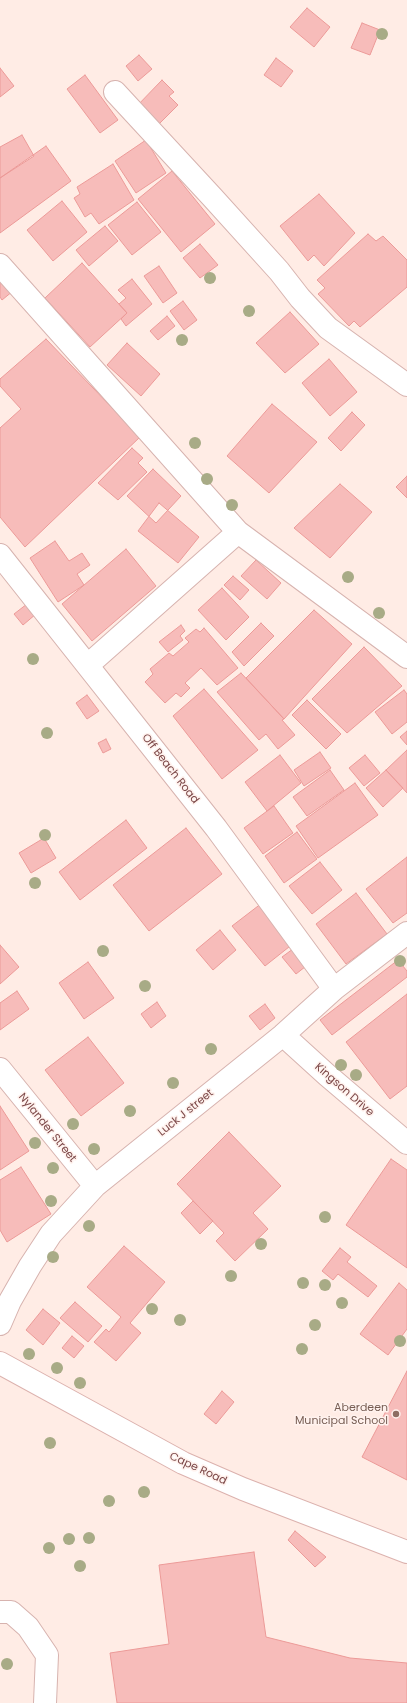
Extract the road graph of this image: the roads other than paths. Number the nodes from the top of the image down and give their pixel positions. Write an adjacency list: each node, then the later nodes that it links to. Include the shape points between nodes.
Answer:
1 (115, 92): 3 (street, via 280,271 300,298 328,328)
2 (0, 265): 4 (street)
3 (407, 385)
4 (238, 532): 6 (street); 7 (street)
5 (0, 555): 7 (street, Off Beach Road)
6 (407, 657)
7 (88, 665): 9 (street, Off Beach Road, via 216,828)
8 (407, 933): 9 (street, Luck J street)
9 (334, 989): 10 (street, Luck J street)
10 (283, 1035): 12 (street, Kingson Drive); 13 (street, Luck J street)
11 (0, 1069): 13 (street, Nylander Street)
12 (407, 1143)
13 (95, 1186): 14 (street, Luck J street, via 51,1234 10,1301)
14 (0, 1324)
15 (0, 1363): 16 (street, Cape Road, via 183,1464)
16 (407, 1552)
17 (0, 1612): 18 (street, via 11,1612 28,1627 47,1655)
18 (45, 1703)

